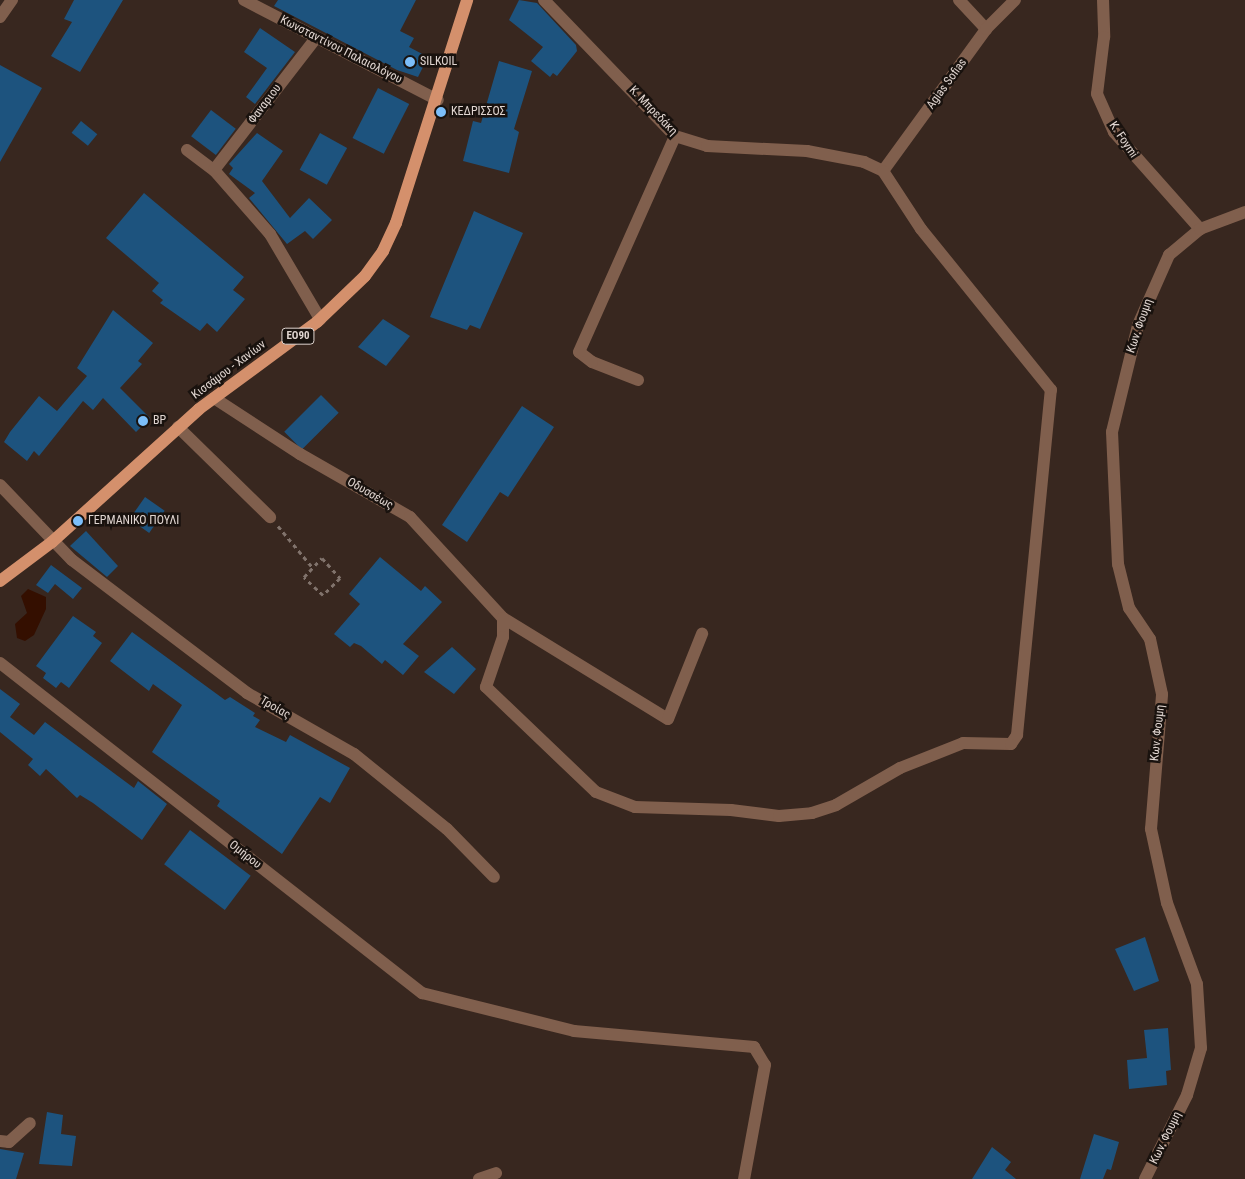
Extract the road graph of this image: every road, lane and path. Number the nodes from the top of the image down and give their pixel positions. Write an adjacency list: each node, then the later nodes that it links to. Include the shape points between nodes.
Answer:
1 (12, 0): 8 (street)
2 (244, 0): 10 (street, Κωνσταντίνου Παλαιολόγου)
3 (467, 0): 11 (main road, Κισσάμου - Χανίων / ΕΟ90)
4 (544, 0): 12 (street, Κ. Μπρεδάκη)
5 (959, 0): 9 (street)
6 (1014, 0): 9 (street, Agias Sofias)
7 (1103, 0): 17 (street, K. Foymi, via 1104,36 1097,94 1114,132)
8 (1, 15)
9 (986, 29): 15 (street, Agias Sofias)
10 (316, 38): 11 (street, Κωνσταντίνου Παλαιολόγου); 14 (street, Φαναριου)
11 (438, 100): 18 (main road, Κισσάμου - Χανίων / ΕΟ90, via 383,251 365,276)
12 (676, 136): 15 (street, Κ. Μπρεδάκη, via 707,146 807,151 864,162); 19 (street, via 579,352 592,362)
13 (188, 150): 14 (street)
14 (214, 170): 18 (street, via 270,234)
15 (883, 171): 27 (street, via 920,229 1051,390 1017,735 1011,744 963,743 900,768 836,805 812,813 779,816 731,810 635,807 596,792 486,687 503,637)
16 (1245, 212): 17 (street, Κων. Φουμη)
17 (1200, 229): 36 (street, Κων. Φουμη, via 1169,255 1157,278 1128,362 1112,432 1118,564 1129,608 1150,639 1162,694 1151,829 1167,903 1196,984 1201,1048 1187,1095)
18 (320, 319): 20 (main road, Κισσάμου - Χανίων / ΕΟ90)
19 (638, 380)
20 (214, 398): 21 (main road, Κισσάμου - Χανίων / ΕΟ90); 27 (street, Οδυσσέως, via 300,454 410,517)
21 (178, 427): 23 (street); 24 (main road, Κισσάμου - Χανίων / ΕΟ90)
22 (0, 485): 24 (street, Τροίας, via 24,506)
23 (270, 517): 25 (path)
24 (52, 542): 26 (main road, Κισσάμου - Χανίων / ΕΟ90); 30 (street, Τροίας, via 247,693 354,754 447,829)
25 (313, 568): 25 (path, via 304,577 323,595 340,578 322,558)
26 (0, 581)
27 (503, 618): 28 (street, Οδυσσέως, via 668,718)
28 (702, 634)
29 (0, 663): 35 (street, Ομήρου, via 422,993 574,1032 754,1047 765,1065)
30 (494, 877)
31 (30, 1123): 32 (street, via 9,1142)
32 (0, 1141)
33 (496, 1173): 34 (street)
34 (479, 1179)
35 (744, 1179)
36 (1145, 1179)

